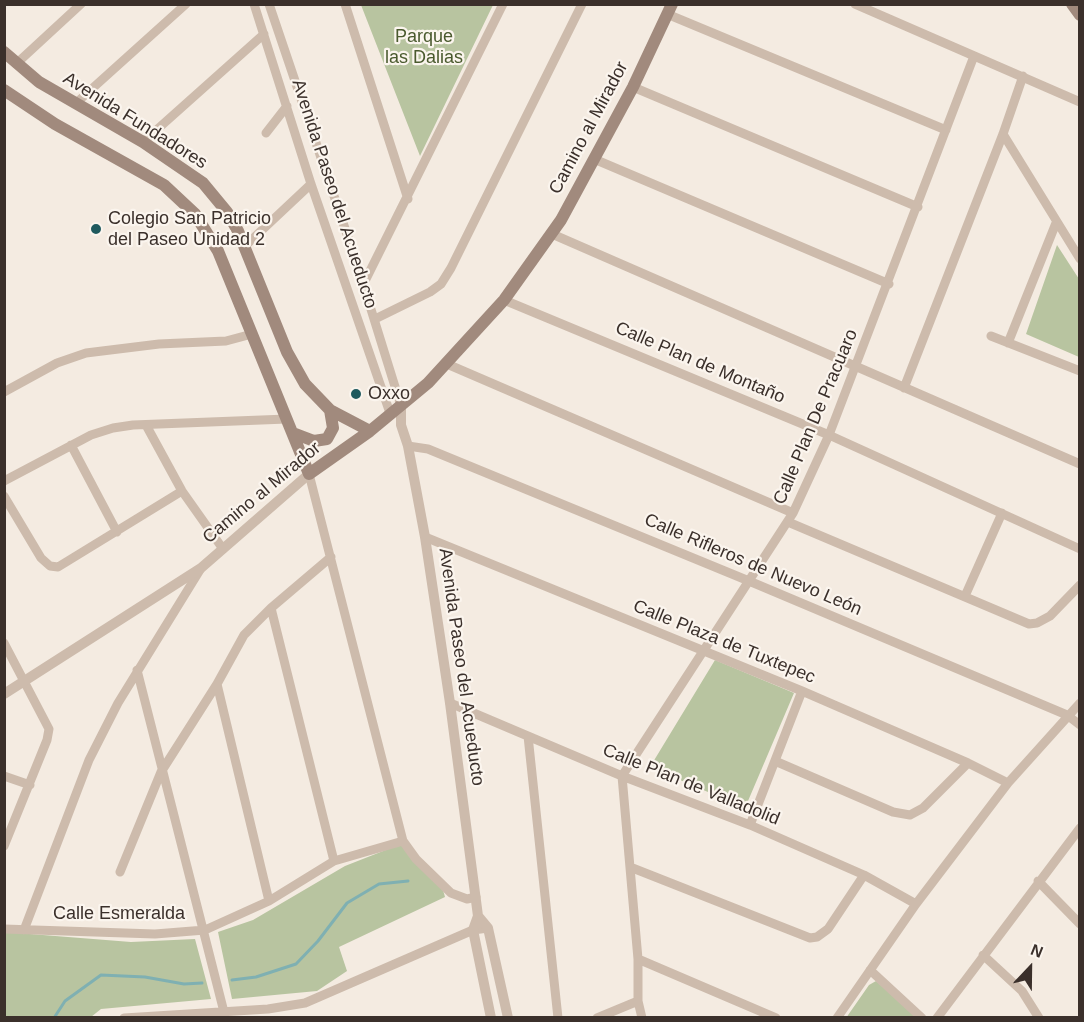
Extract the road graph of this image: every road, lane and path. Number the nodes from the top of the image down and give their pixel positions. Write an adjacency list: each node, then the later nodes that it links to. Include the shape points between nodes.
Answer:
1 (81, 4): 15 (street)
2 (186, 4): 20 (street)
3 (254, 4): 12 (street, Avenida Paseo del Acueducto)
4 (269, 4): 34 (street, Avenida Paseo del Acueducto)
5 (345, 4): 28 (street)
6 (503, 4): 28 (street)
7 (582, 4): 39 (street, via 441,284)
8 (855, 4): 14 (street)
9 (1072, 4): 11 (main road)
10 (670, 9): 17 (main road, Camino al Mirador); 22 (street)
11 (1080, 15)
12 (264, 34): 21 (street, Avenida Paseo del Acueducto); 25 (street)
13 (4, 52): 15 (main road, Avenida Fundadores)
14 (974, 56): 16 (street); 22 (street, Calle Plan De Pracuaro)
15 (16, 64): 20 (main road, Avenida Fundadores)
16 (1023, 76): 19 (street); 24 (street)
17 (633, 87): 26 (main road, Camino al Mirador); 29 (street)
18 (4, 90): 40 (main road, via 55,124 173,191 210,237)
19 (1080, 102)
20 (75, 104): 25 (main road, Avenida Fundadores)
21 (287, 106): 23 (street); 27 (street, Avenida Paseo del Acueducto)
22 (946, 130): 29 (street, Calle Plan De Pracuaro)
23 (266, 134)
24 (1003, 134): 30 (street); 46 (street)
25 (143, 142): 32 (main road, Avenida Fundadores, via 203,183 227,212)
26 (594, 159): 31 (main road, Camino al Mirador); 36 (street)
27 (311, 184): 32 (street); 35 (street, Avenida Paseo del Acueducto)
28 (408, 199): 37 (street)
29 (918, 207): 36 (street, Calle Plan De Pracuaro)
30 (1056, 223): 33 (street); 42 (street)
31 (552, 234): 38 (main road, Camino al Mirador); 44 (street)
32 (245, 246): 49 (main road, Avenida Fundadores, via 293,365 312,393)
33 (1080, 259)
34 (356, 261): 35 (street); 37 (street, Avenida Paseo del Acueducto)
35 (342, 267): 50 (street, Avenida Paseo del Acueducto)
36 (889, 284): 44 (street, Calle Plan De Pracuaro)
37 (363, 285): 39 (street, Avenida Paseo del Acueducto)
38 (504, 300): 43 (main road, Camino al Mirador); 56 (street, Calle Plan de Montaño)
39 (375, 319): 48 (street, Avenida Paseo del Acueducto)
40 (252, 334): 47 (street, via 226,341 86,353 57,363); 51 (main road)
41 (991, 336): 42 (street)
42 (1008, 343): 45 (street)
43 (447, 364): 48 (main road, Camino al Mirador); 65 (street)
44 (856, 365): 46 (street); 56 (street, Calle Plan De Pracuaro)
45 (1080, 371)
46 (904, 388): 59 (street)
47 (4, 392)
48 (401, 406): 50 (main road, Camino al Mirador); 53 (street, Avenida Paseo del Acueducto)
49 (330, 410): 54 (main road, Avenida Fundadores); 55 (main road, via 333,428 327,439 314,441)
50 (390, 413): 53 (street, Avenida Paseo del Acueducto); 54 (main road, Camino al Mirador)
51 (287, 419): 52 (street); 55 (main road)
52 (146, 424): 57 (street, via 91,435); 62 (street)
53 (401, 425): 58 (street, Avenida Paseo del Acueducto)
54 (370, 431): 60 (main road, Camino al Mirador)
55 (293, 433): 60 (main road)
56 (830, 435): 64 (street, Calle Plan de Montaño); 65 (street, Calle Plan De Pracuaro)
57 (71, 445): 61 (street); 66 (street)
58 (408, 446): 67 (street, Avenida Paseo del Acueducto); 72 (street, Calle Rifleros de Nuevo León, via 428,449)
59 (1080, 465)
60 (309, 474): 68 (street, Camino al Mirador); 70 (street)
61 (4, 481)
62 (182, 491): 66 (street); 68 (street)
63 (4, 496): 66 (street, via 41,558 50,566 61,566)
64 (1002, 513): 69 (street, Calle Plan de Montaño); 74 (street)
65 (790, 518): 72 (street, Calle Plan De Pracuaro); 74 (street)
66 (117, 532)
67 (425, 537): 77 (street, Calle Plaza de Tuxtepec); 84 (street, Avenida Paseo del Acueducto)
68 (223, 549): 71 (street, Camino al Mirador)
69 (1080, 549)
70 (331, 557): 75 (street); 97 (street)
71 (201, 567): 78 (street); 79 (street, Camino al Mirador)
72 (749, 581): 77 (street, Calle Plan De Pracuaro); 85 (street, Calle Rifleros de Nuevo León)
73 (1080, 585): 74 (street, via 1043,621 1029,624)
74 (965, 596)
75 (271, 608): 80 (street, via 244,635); 99 (street)
76 (4, 643): 79 (street)
77 (701, 651): 81 (street, Calle Plaza de Tuxtepec); 92 (street, Calle Plan De Pracuaro)
78 (137, 670): 90 (street); 111 (street, via 89,760)
79 (25, 682): 82 (street, Camino al Mirador); 94 (street, via 49,729)
80 (217, 684): 90 (street); 105 (street)
81 (802, 691): 88 (street); 89 (street, Calle Plaza de Tuxtepec)
82 (4, 694)
83 (1080, 703): 85 (street)
84 (450, 704): 87 (street, Calle Plan de Valladolid); 104 (street, Avenida Paseo del Acueducto)
85 (1067, 715): 86 (street, Calle Rifleros de Nuevo León); 93 (street)
86 (1080, 726)
87 (528, 736): 92 (street, Calle Plan de Valladolid); 122 (street)
88 (775, 761): 89 (street, via 893,812 910,815 923,808); 95 (street)
89 (968, 763): 93 (street, Calle Plaza de Tuxtepec)
90 (161, 772): 101 (street); 112 (street)
91 (4, 776): 94 (street)
92 (622, 776): 95 (street, Calle Plan de Valladolid); 100 (street)
93 (1008, 783): 106 (street)
94 (30, 785): 98 (street)
95 (750, 825): 102 (street, Calle Plan de Valladolid)
96 (1080, 828): 103 (street)
97 (403, 841): 99 (street, Calle Esmeralda); 104 (street, via 451,894 467,899)
98 (4, 846)
99 (334, 861): 105 (street, Calle Esmeralda)
100 (630, 867): 102 (street, via 810,938 828,929); 115 (street)
101 (120, 872)
102 (864, 875): 106 (street, Calle Plan de Valladolid)
103 (1038, 881): 108 (street); 114 (street)
104 (476, 897): 107 (street, Avenida Paseo del Acueducto)
105 (269, 901): 112 (street, Calle Esmeralda)
106 (916, 904): 116 (street)
107 (478, 916): 109 (street); 113 (street, Avenida Paseo del Acueducto)
108 (1080, 924)
109 (488, 928): 113 (street); 121 (street)
110 (4, 929): 111 (street, Calle Esmeralda)
111 (24, 930): 112 (street, Calle Esmeralda, via 155,934)
112 (205, 930): 118 (street)
113 (473, 930): 118 (street, via 306,1003); 120 (street)
114 (983, 955): 128 (street); 129 (street, via 1022,991)
115 (638, 959): 117 (street); 125 (street)
116 (870, 970): 126 (street); 127 (street)
117 (638, 1001): 123 (street); 124 (street)
118 (224, 1012): 119 (street)
119 (124, 1017)
120 (490, 1017)
121 (508, 1017)
122 (558, 1017)
123 (597, 1017)
124 (642, 1017)
125 (776, 1017)
126 (837, 1017)
127 (922, 1017)
128 (937, 1017)
129 (1040, 1017)

